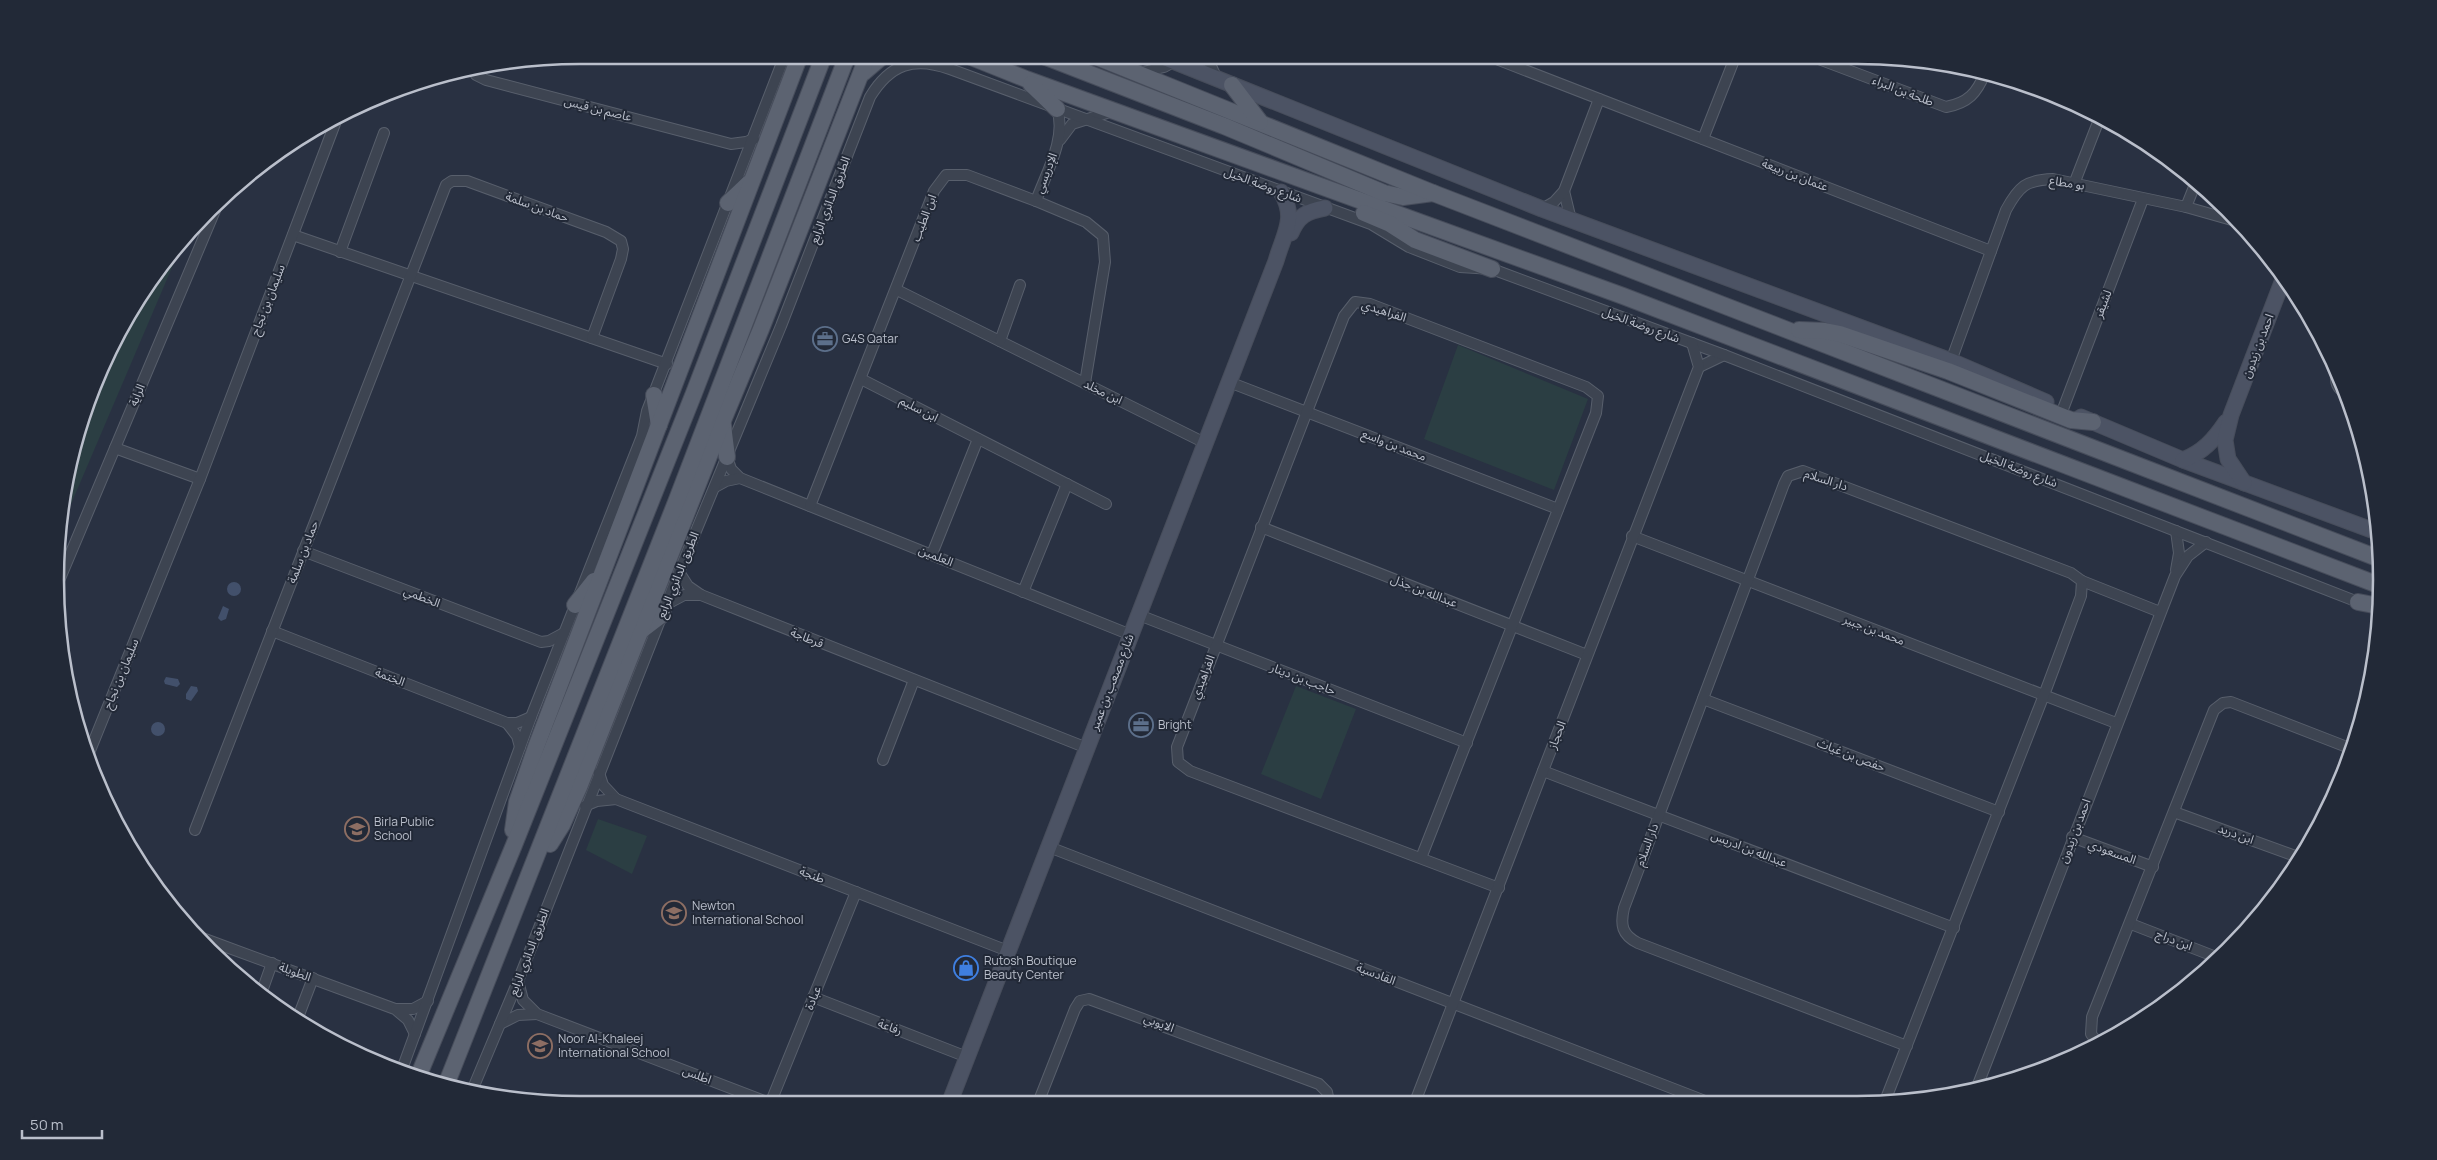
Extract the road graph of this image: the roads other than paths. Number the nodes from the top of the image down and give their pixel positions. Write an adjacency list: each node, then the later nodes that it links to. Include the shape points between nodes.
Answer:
1 (782, 64): 34 (street)
2 (797, 64): 40 (main road)
3 (821, 64): 150 (main road)
4 (847, 64): 61 (main road, via 788,227)
5 (847, 64): 154 (main road)
6 (864, 64): 22 (main road)
7 (873, 64): 22 (main road)
8 (916, 64): 19 (street, شارع روضة الخيل)
9 (936, 64): 27 (street, شارع روضة الخيل)
10 (988, 64): 23 (main road, شارع روضة الخيل)
11 (1064, 64): 45 (main road, via 1384,193 1403,196)
12 (1115, 64): 20 (main road)
13 (1171, 64): 20 (street)
14 (1192, 64): 25 (street)
15 (1212, 64): 25 (street)
16 (1509, 64): 26 (street, عثمان بن ربيعة)
17 (1732, 64): 35 (street)
18 (1832, 64): 24 (street, طلحة بن البراء, via 1946,107 1965,102 1974,95)
19 (899, 67): 86 (street, الطريق الدائري الرابع, via 882,79 870,96)
20 (1138, 73): 30 (main road)
21 (476, 75): 36 (street, عاصم بن قيس)
22 (859, 76): 61 (main road)
23 (1026, 79): 27 (main road); 28 (main road, شارع روضة الخيل)
24 (1982, 79)
25 (1224, 82): 30 (main road); 51 (street)
26 (1599, 99): 35 (street, عثمان بن ربيعة); 43 (street)
27 (1057, 109): 29 (street, شارع روضة الخيل); 37 (street, الإدريسي, via 1061,121)
28 (1114, 111): 29 (street, الإدريسي); 39 (main road, شارع روضة الخيل)
29 (1086, 119): 37 (street, الإدريسي, via 1072,124); 44 (street, شارع روضة الخيل)
30 (1260, 122): 45 (main road)
31 (2098, 124): 41 (street)
32 (334, 127): 55 (street, سليمان بن نجاح)
33 (384, 133): 57 (street)
34 (754, 139): 36 (street, عاصم بن قيس); 38 (street)
35 (1703, 139): 56 (street, عثمان بن ربيعة)
36 (731, 144): 38 (street)
37 (1056, 145): 47 (street, الإدريسي)
38 (745, 163): 48 (street)
39 (1282, 172): 59 (main road, via 1312,191 1390,224 1415,240); 110 (main road, شارع روضة الخيل, via 1623,296)
40 (754, 178): 48 (main road); 82 (main road)
41 (2074, 184): 46 (street, بو مطاع); 56 (street, بو مطاع, via 2053,179 2026,184 2014,195 2006,210)
42 (2193, 189): 49 (street)
43 (1564, 191): 51 (street); 54 (street)
44 (1281, 192): 50 (street, شارع روضة الخيل); 58 (street, شارع مصعب بن عمير, via 1289,206 1290,216)
45 (1433, 193): 65 (main road)
46 (2143, 199): 49 (street, بو مطاع); 77 (street, لشيقر)
47 (1036, 201): 64 (street, ابن الطيب, via 967,175 946,175 934,191); 75 (street, ابن الطيب, via 1086,222 1104,236 1105,262)
48 (728, 203): 71 (street)
49 (2186, 207): 52 (street, بو مطاع)
50 (1325, 208): 58 (street, شارع مصعب بن عمير, via 1311,210 1301,216); 59 (street, شارع روضة الخيل, via 1371,224 1409,247 1460,267)
51 (1542, 209): 54 (street)
52 (2225, 218)
53 (212, 219): 85 (street, الراية)
54 (1571, 220): 70 (street)
55 (293, 235): 57 (street); 89 (street, سليمان بن نجاح)
56 (1991, 251): 70 (street, بو مطاع)
57 (340, 252): 60 (street)
58 (1276, 261): 74 (street, شارع مصعب بن عمير)
59 (1492, 270): 68 (street, شارع روضة الخيل)
60 (411, 275): 66 (street); 66 (street, حماد بن سلمة, via 446,185 452,181 467,181 606,232 621,241 623,249); 101 (street, حماد بن سلمة)
61 (779, 283): 80 (main road)
62 (1020, 284): 67 (street)
63 (2281, 286): 79 (street, احمد بن زيدون)
64 (897, 290): 67 (street, ابن مخلد); 73 (street, ابن الطيب)
65 (1791, 331): 81 (main road, via 1814,329 1840,334 1948,371 2071,420); 103 (main road)
66 (592, 338): 71 (street)
67 (1000, 341): 75 (street, ابن مخلد)
68 (1692, 343): 69 (street, شارع روضة الخيل); 72 (street)
69 (1724, 355): 72 (street); 98 (street, شارع روضة الخيل)
70 (1951, 361): 77 (street)
71 (667, 364): 76 (street)
72 (1699, 367): 99 (street, الحجاز)
73 (861, 379): 83 (street, ابن سليم); 94 (street, ابن الطيب)
74 (1229, 382): 78 (street, محمد بن واسع); 84 (street, شارع مصعب بن عمير)
75 (1085, 383): 84 (street, ابن مخلد)
76 (654, 395): 82 (main road); 114 (street, via 642,436)
77 (2063, 409): 81 (street)
78 (1306, 412): 95 (street, محمد بن واسع); 95 (street, الفراهيدي, via 1349,308 1355,302 1388,311 1586,387 1598,396 1596,413); 96 (street, الفراهيدي)
79 (2231, 415): 87 (street, احمد بن زيدون, via 2206,447); 90 (street, احمد بن زيدون, via 2225,452)
80 (724, 418): 86 (main road); 123 (main road)
81 (2093, 422): 87 (street)
82 (659, 425): 105 (main road)
83 (978, 439): 91 (street, ابن سليم); 102 (street)
84 (1205, 443): 119 (street, شارع مصعب بن عمير)
85 (115, 448): 89 (street); 104 (street, الراية)
86 (727, 457): 88 (street, via 731,469); 92 (street, الطريق الدائري الرابع)
87 (2183, 460): 90 (street)
88 (740, 478): 92 (street, via 726,480); 94 (street, العلمين)
89 (200, 479): 136 (street, سليمان بن نجاح)
90 (2244, 483): 97 (street)
91 (1067, 484): 93 (street, ابن سليم); 111 (street)
92 (715, 487): 106 (street, الطريق الدائري الرابع)
93 (1106, 504)
94 (810, 506): 102 (street, العلمين)
95 (1558, 509): 120 (street, الفراهيدي)
96 (1261, 528): 120 (street, عبدالله بن جذل); 126 (street, الفراهيدي)
97 (2371, 530)
98 (2176, 531): 100 (street, شارع روضة الخيل); 107 (street, احمد بن زيدون, via 2179,553)
99 (1632, 536): 108 (street, محمد بن جبير); 127 (street, الحجاز)
100 (2206, 542): 107 (street, احمد بن زيدون, via 2188,556); 113 (street, شارع روضة الخيل)
101 (303, 551): 121 (street, حماد بن سلمة); 125 (street, الخطمي)
102 (932, 554): 111 (street, العلمين)
103 (2372, 555)
104 (64, 568)
105 (604, 569): 114 (main road); 150 (main road, via 517,802)
106 (678, 572): 112 (street, قرطاجة); 117 (street, الطريق الدائري الرابع)
107 (2175, 576): 118 (street, احمد بن زيدون)
108 (1747, 581): 109 (street, دار السلام, via 1788,476 1803,471 2071,573); 130 (street, محمد بن جبير); 131 (street, دار السلام)
109 (2082, 581): 118 (street); 130 (street, via 2081,596)
110 (2373, 583)
111 (1023, 592): 124 (street, العلمين)
112 (700, 596): 117 (street, قرطاجة, via 684,595); 129 (street, قرطاجة)
113 (2358, 602): 115 (main road); 116 (street, شارع روضة الخيل)
114 (575, 605): 122 (street)
115 (2372, 605)
116 (2372, 607)
117 (664, 609): 123 (main road); 142 (street, الطريق الدائري الرابع)
118 (2160, 612): 134 (street, احمد بن زيدون)
119 (1139, 615): 124 (street, شارع مصعب بن عمير); 126 (street, حاجب بن دينار)
120 (1513, 626): 127 (street, عبدالله بن جذل); 135 (street, الفراهيدي)
121 (272, 631): 133 (street, الختمة); 148 (street, حماد بن سلمة)
122 (564, 633): 125 (street); 128 (street)
123 (639, 634): 154 (main road, via 568,812 554,839)
124 (1131, 635): 139 (street, شارع مصعب بن عمير)
125 (541, 642): 128 (street)
126 (1215, 646): 135 (street, حاجب بن دينار); 153 (street, الفراهيدي, via 1177,746 1178,762 1190,771)
127 (1587, 655): 141 (street, الحجاز)
128 (552, 664): 132 (street)
129 (914, 680): 139 (street, قرطاجة); 140 (street)
130 (2044, 696): 134 (street, محمد بن جبير); 145 (street)
131 (1703, 699): 145 (street, حفص بن غياث); 147 (street, دار السلام)
132 (531, 717): 133 (street); 137 (street)
133 (507, 723): 137 (street, via 517,736)
134 (2116, 723): 149 (street, احمد بن زيدون)
135 (1467, 743): 153 (street, الفراهيدي)
136 (91, 747)
137 (520, 747): 168 (street)
138 (2346, 747): 146 (street, via 2231,702 2223,703 2214,710 2208,722)
139 (1087, 748): 151 (street, شارع مصعب بن عمير)
140 (883, 760)
141 (1543, 771): 147 (street, عبدالله بن ادريس); 156 (street, الحجاز)
142 (599, 773): 143 (street, via 603,785); 144 (street, الطريق الدائري الرابع)
143 (616, 799): 144 (street); 157 (street, طنجة)
144 (585, 806): 165 (street, الطريق الدائري الرابع)
145 (1999, 812): 159 (street)
146 (2174, 812): 152 (street, ابن دريد); 155 (street)
147 (1659, 814): 159 (street, عبدالله بن ادريس); 176 (street, دار السلام, via 1624,908 1622,930 1628,938)
148 (195, 830)
149 (2072, 837): 155 (street, المسعودي); 181 (street, احمد بن زيدون)
150 (514, 845): 179 (main road)
151 (1048, 847): 161 (street, شارع مصعب بن عمير); 169 (street, القادسية)
152 (2293, 855)
153 (1421, 858): 156 (street, الفراهيدي)
154 (535, 863): 180 (main road)
155 (2153, 867): 158 (street)
156 (1499, 888): 169 (street, الحجاز)
157 (856, 892): 161 (street, طنجة); 167 (street, عبادة)
158 (2131, 924): 162 (street, ابن دراج); 175 (street, via 2092,1017 2090,1034)
159 (1954, 928): 176 (street)
160 (212, 942): 163 (street, الطويلة)
161 (1008, 951): 177 (street, شارع مصعب بن عمير)
162 (2211, 955)
163 (272, 963): 164 (street, الطويلة); 166 (street)
164 (313, 978): 170 (street, الطويلة); 171 (street)
165 (518, 981): 172 (street, via 523,1000); 173 (street, الطريق الدائري الرابع)
166 (263, 987)
167 (813, 997): 177 (street, رفاعة); 185 (street, عبادة)
168 (428, 1001): 170 (street, الطويلة, via 413,1009); 174 (street)
169 (1454, 1004): 189 (street, الحجاز); 190 (street, القادسية)
170 (396, 1009): 174 (street, الطويلة)
171 (299, 1013)
172 (537, 1014): 173 (street, اطلس, via 518,1015); 184 (street, اطلس)
173 (500, 1024): 182 (street, الطريق الدائري الرابع)
174 (416, 1034): 178 (street)
175 (2094, 1038)
176 (1907, 1046): 183 (street)
177 (967, 1057): 186 (street, شارع مصعب بن عمير)
178 (403, 1065)
179 (420, 1071)
180 (448, 1079)
181 (1979, 1082)
182 (474, 1085)
183 (1888, 1095)
184 (750, 1096)
185 (774, 1096)
186 (952, 1096)
187 (1041, 1096): 188 (street, الايوبي, via 1075,1009 1080,1002 1089,999 1319,1084)
188 (1327, 1096)
189 (1417, 1096)
190 (1692, 1096)

